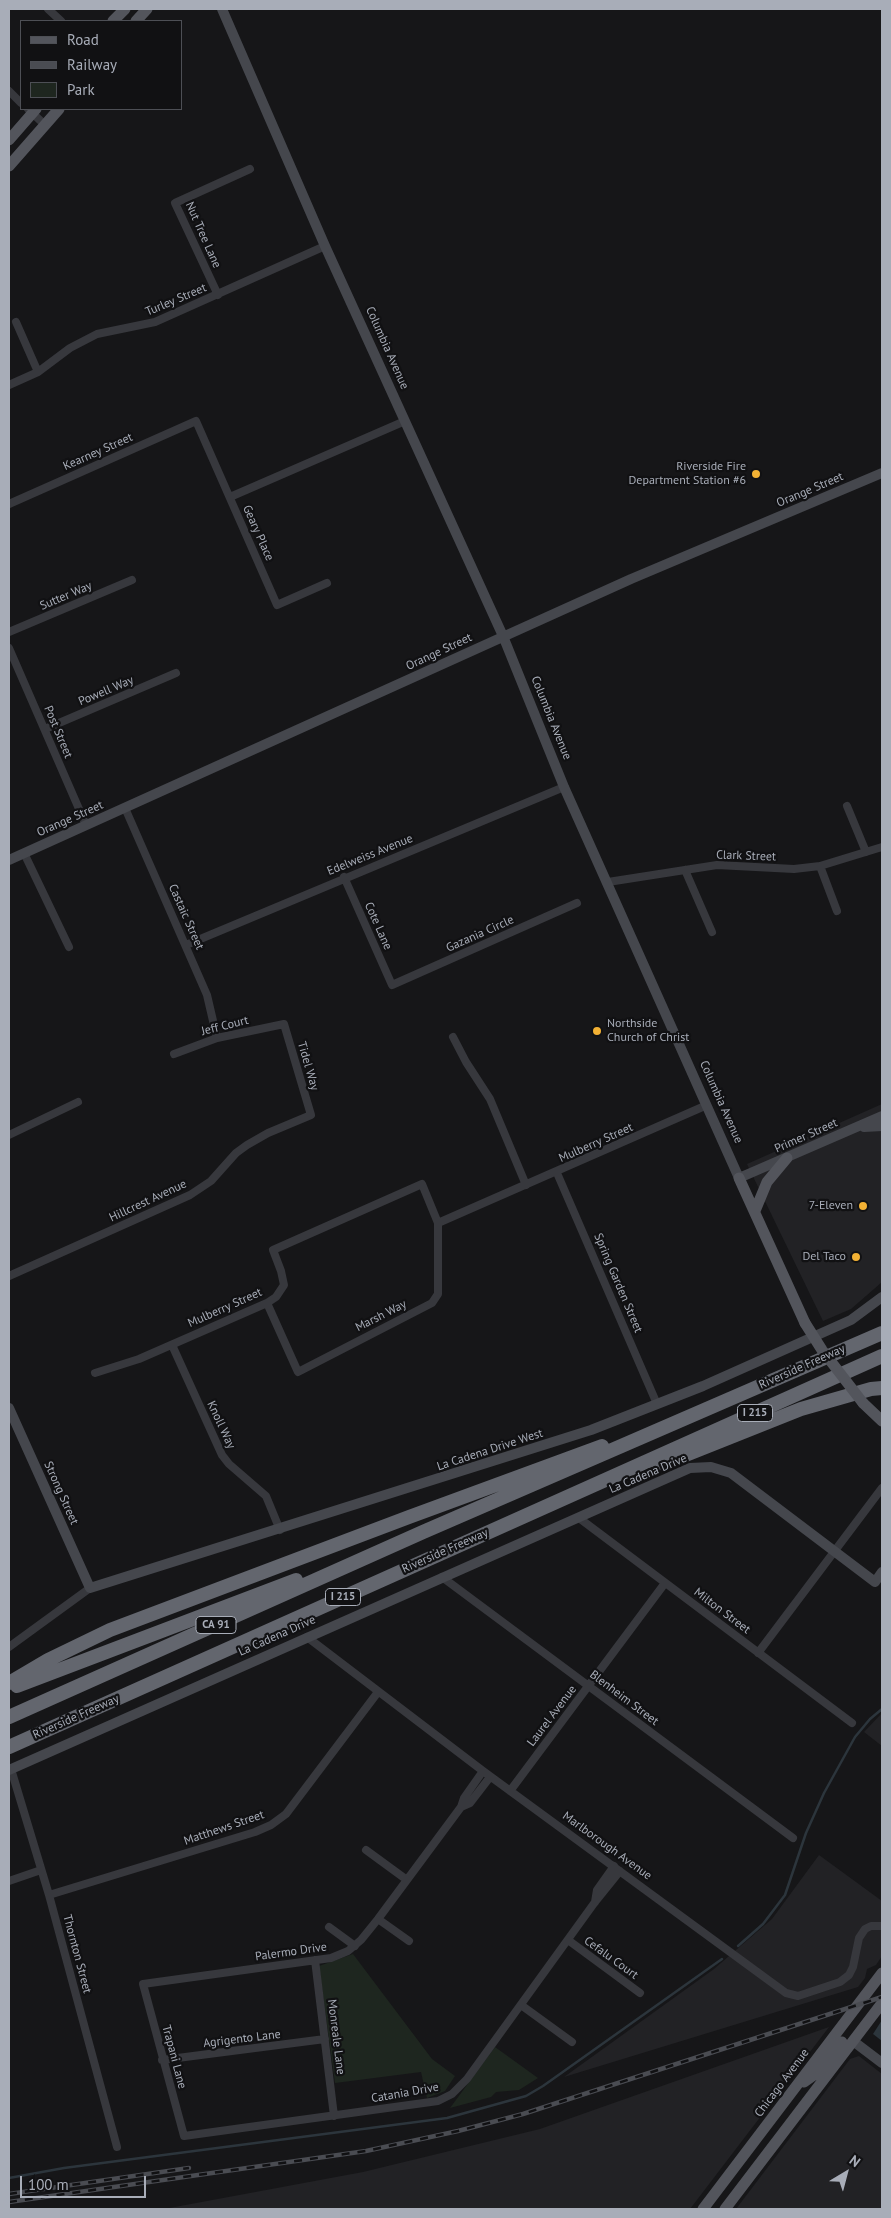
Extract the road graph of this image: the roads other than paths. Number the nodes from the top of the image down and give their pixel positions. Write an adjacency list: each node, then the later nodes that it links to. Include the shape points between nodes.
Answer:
1 (48, 9): 5 (street)
2 (124, 9): 6 (main road)
3 (147, 9): 7 (main road)
4 (222, 9): 16 (street, Columbia Avenue)
5 (60, 20)
6 (115, 20)
7 (137, 20)
8 (9, 91): 9 (street)
9 (20, 102)
10 (32, 110): 12 (street); 13 (main road)
11 (58, 110): 12 (main road)
12 (45, 125): 14 (main road)
13 (9, 140)
14 (9, 166)
15 (250, 169): 17 (street, Nut Tree Lane, via 175,203)
16 (325, 246): 17 (street, Turley Street); 22 (street, Columbia Avenue)
17 (218, 295): 19 (street, Turley Street, via 155,322 90,337)
18 (16, 322): 19 (street)
19 (38, 372): 20 (street, Turley Street)
20 (9, 385)
21 (196, 421): 24 (street, Geary Place); 25 (street, Kearney Street)
22 (405, 421): 24 (street); 29 (street, Columbia Avenue)
23 (882, 472): 29 (street, Orange Street)
24 (230, 497): 27 (street, Geary Place, via 277,605)
25 (9, 504)
26 (132, 580): 28 (street, Sutter Way)
27 (327, 583)
28 (9, 632)
29 (503, 636): 33 (street, Columbia Avenue); 35 (street, Orange Street)
30 (9, 648): 32 (street, Post Street)
31 (176, 673): 32 (street, Powell Way)
32 (45, 729): 36 (street, Post Street)
33 (564, 787): 43 (street, Edelweiss Avenue); 44 (street, Columbia Avenue)
34 (848, 806): 38 (street)
35 (125, 808): 36 (street, Orange Street); 48 (street, Castaic Street)
36 (86, 825): 39 (street, Orange Street)
37 (882, 847): 38 (street, Clark Street)
38 (866, 852): 41 (street, Clark Street)
39 (24, 853): 40 (street, Orange Street); 49 (street)
40 (9, 860)
41 (820, 866): 42 (street, Clark Street, via 794,869 717,865); 46 (street)
42 (685, 870): 44 (street, Clark Street); 47 (street)
43 (344, 877): 48 (street, Edelweiss Avenue); 50 (street, Cote Lane)
44 (608, 882): 56 (street, Columbia Avenue)
45 (577, 903): 50 (street, Gazania Circle)
46 (837, 911)
47 (712, 932)
48 (186, 945): 53 (street, Castaic Street, via 207,995)
49 (69, 947)
50 (392, 984)
51 (284, 1024): 53 (street, Jeff Court); 57 (street, Tidel Way)
52 (454, 1037): 66 (street, via 490,1099)
53 (217, 1038): 54 (street, Jeff Court)
54 (174, 1054)
55 (78, 1102): 61 (street)
56 (707, 1105): 63 (street, Mulberry Street); 64 (street, Columbia Avenue)
57 (311, 1115): 69 (street, Hillcrest Avenue, via 247,1144 211,1181 190,1195)
58 (882, 1116): 60 (street, Primer Street)
59 (882, 1126): 60 (street)
60 (856, 1128): 62 (street, Primer Street)
61 (9, 1135)
62 (787, 1158): 64 (street, Primer Street); 67 (main road, via 767,1182)
63 (557, 1173): 66 (street, Mulberry Street); 80 (street, Spring Garden Street)
64 (740, 1178): 67 (main road, Columbia Avenue)
65 (422, 1184): 68 (street, Marsh Way); 71 (street, Mulberry Street, via 273,1250 284,1285)
66 (526, 1185): 68 (street, Mulberry Street)
67 (755, 1211): 82 (main road, Columbia Avenue, bridge, via 805,1323 822,1350)
68 (438, 1223): 71 (street, Marsh Way, via 438,1294 432,1303 298,1372)
69 (9, 1276)
70 (882, 1297): 80 (street, La Cadena Drive West, via 851,1320)
71 (267, 1303): 74 (street, Mulberry Street)
72 (882, 1322): 76 (highway, via 806,1358)
73 (882, 1332): 76 (highway, Riverside Freeway / I 215)
74 (172, 1345): 77 (street, Mulberry Street); 86 (street, Knoll Way, via 222,1455 266,1496)
75 (882, 1356): 83 (highway, Riverside Freeway / I 215)
76 (787, 1372): 79 (highway, Riverside Freeway / I 215)
77 (95, 1373)
78 (882, 1388): 83 (highway, via 801,1409 678,1458)
79 (726, 1402): 87 (highway, Riverside Freeway / CA 91); 97 (highway, I 215, via 408,1516 101,1634)
80 (657, 1404): 86 (street, La Cadena Drive West, via 535,1449)
81 (9, 1408): 93 (street, Strong Street)
82 (882, 1421)
83 (628, 1470): 103 (highway, Riverside Freeway / I 215)
84 (882, 1488): 88 (street)
85 (579, 1518): 88 (street, La Cadena Drive, via 690,1468 710,1468 724,1470 738,1478); 90 (street, La Cadena Drive); 91 (street, Milton Street)
86 (280, 1530): 93 (street, La Cadena Drive West)
87 (423, 1532): 99 (highway); 101 (highway, Riverside Freeway / CA 91)
88 (834, 1551): 92 (street); 96 (street)
89 (882, 1572): 92 (street)
90 (442, 1577): 94 (street, La Cadena Drive); 98 (street, Blenheim Street)
91 (665, 1583): 96 (street, Milton Street); 98 (street, Laurel Avenue)
92 (879, 1584)
93 (90, 1588): 95 (street)
94 (307, 1637): 100 (street, Marlborough Avenue); 106 (street, La Cadena Drive)
95 (9, 1647)
96 (758, 1653): 102 (street, Milton Street)
97 (9, 1683)
98 (588, 1686): 109 (street, Laurel Avenue); 111 (street, Blenheim Street)
99 (9, 1690)
100 (378, 1692): 107 (street, Marlborough Avenue); 118 (street, Matthews Street, via 286,1814 271,1825)
101 (9, 1717)
102 (852, 1723)
103 (58, 1726): 104 (highway, Riverside Freeway); 105 (highway, I 215)
104 (9, 1747)
105 (9, 1752)
106 (10, 1769): 114 (street, Thornton Street)
107 (483, 1771): 108 (street, Marlborough Avenue); 110 (street, Palermo Drive)
108 (490, 1777): 109 (street, Marlborough Avenue); 110 (street, Palermo Drive, via 470,1803)
109 (510, 1791): 113 (street, Marlborough Avenue)
110 (461, 1807): 116 (street, Palermo Drive)
111 (793, 1838)
112 (366, 1850): 116 (street)
113 (614, 1866): 115 (street, Marlborough Avenue); 119 (street, Catania Drive, via 597,1890)
114 (41, 1870): 117 (street); 118 (street, Thornton Street)
115 (620, 1872): 119 (street, Catania Drive); 121 (street, Marlborough Avenue, via 786,1993 798,1996 840,1982 849,1975 859,1938 871,1926)
116 (407, 1880): 120 (street, Palermo Drive)
117 (9, 1881)
118 (49, 1895): 140 (street, Thornton Street)
119 (595, 1902): 123 (street, Catania Drive)
120 (378, 1919): 124 (street); 125 (street, Palermo Drive)
121 (882, 1926)
122 (329, 1927): 125 (street)
123 (568, 1940): 129 (street, Cefalu Court); 131 (street, Catania Drive)
124 (409, 1941)
125 (356, 1946): 126 (street, Palermo Drive, via 331,1958)
126 (315, 1960): 128 (street, Palermo Drive); 132 (street, Monreale Lane)
127 (882, 1973): 137 (main road, Chicago Avenue)
128 (143, 1984): 135 (street, Trapani Lane)
129 (640, 1993)
130 (882, 2003): 133 (main road)
131 (521, 2005): 134 (street); 138 (street, Catania Drive, via 467,2079 452,2094 438,2101)
132 (325, 2039): 135 (street, Agrigento Lane); 138 (street, Monreale Lane)
133 (853, 2041): 136 (street); 137 (main road, via 844,2040 818,2072); 142 (main road)
134 (572, 2042)
135 (162, 2060): 139 (street, Trapani Lane)
136 (882, 2063)
137 (795, 2088): 141 (main road, Chicago Avenue)
138 (334, 2116): 139 (street, Catania Drive)
139 (184, 2136)
140 (117, 2147)
141 (703, 2209)
142 (725, 2209)

